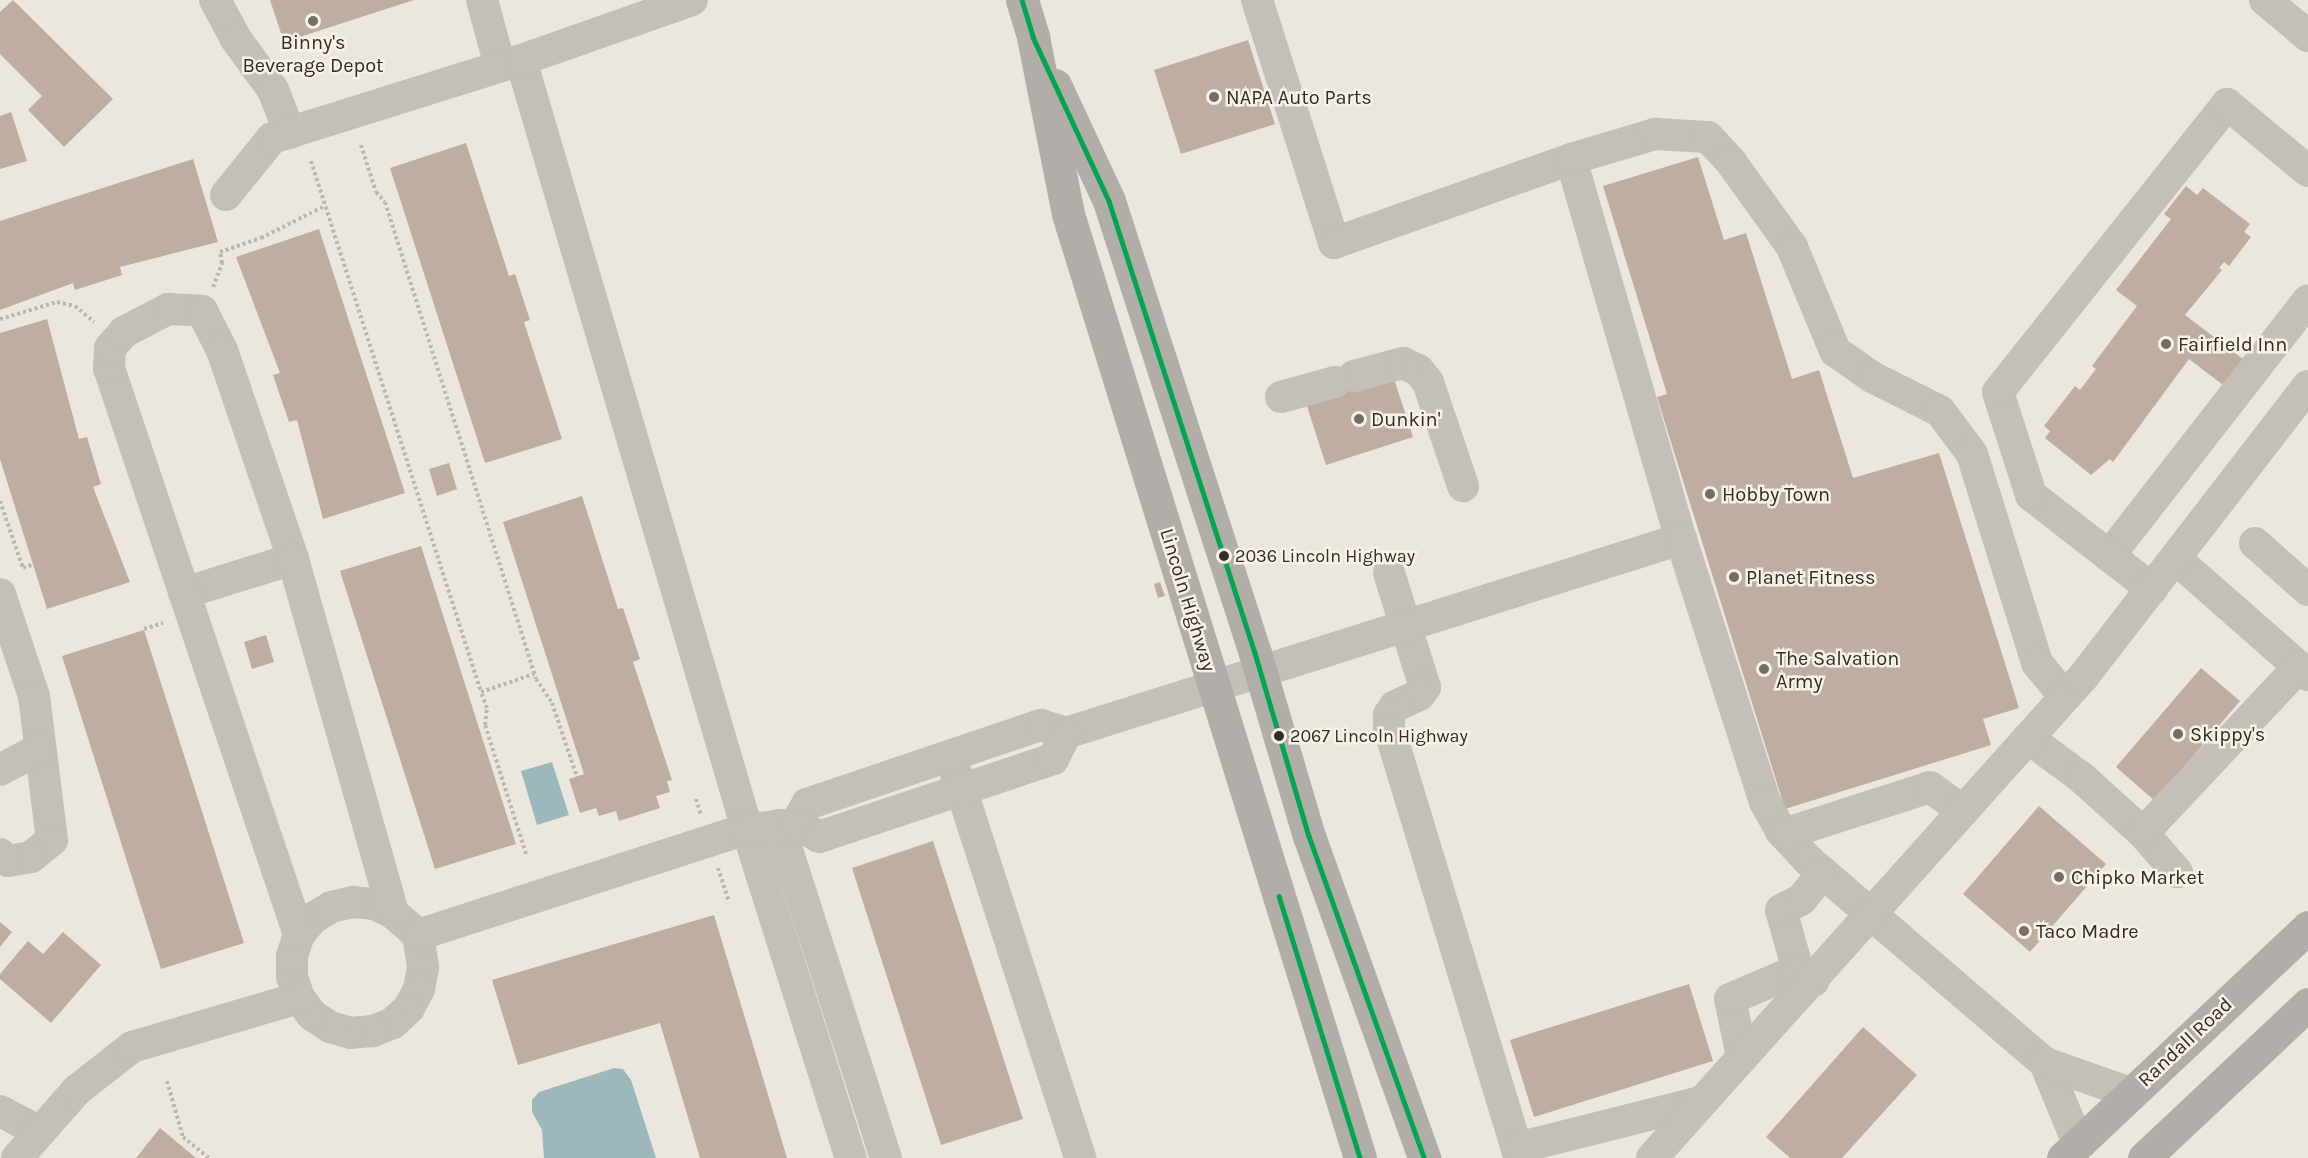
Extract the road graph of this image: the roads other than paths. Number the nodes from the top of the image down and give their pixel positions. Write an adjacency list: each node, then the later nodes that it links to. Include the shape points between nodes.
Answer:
1 (215, 0): 10 (street, via 236,39 273,90)
2 (482, 0): 9 (street)
3 (692, 0): 9 (street)
4 (1022, 0): 8 (main road, Lincoln Highway)
5 (1257, 0): 11 (street, via 1334,243)
6 (2265, 0): 7 (street)
7 (2308, 36)
8 (1033, 37): 29 (main road, Lincoln Highway, via 1109,201); 31 (main road, Lincoln Highway, via 1068,214)
9 (510, 63): 10 (street); 41 (street)
10 (290, 133): 13 (street, via 272,138)
11 (1571, 159): 18 (street); 32 (street, via 1655,134 1708,137 1792,247 1835,351 1872,377 1940,411 1972,454 2037,663)
12 (2308, 171): 20 (street, via 2227,104 1998,392 2031,495)
13 (226, 195)
14 (2308, 300): 20 (street)
15 (2308, 386): 22 (street)
16 (1281, 397): 17 (street, via 1403,363 1418,370 1428,382)
17 (1463, 486)
18 (1681, 539): 28 (street); 43 (street, via 1765,802)
19 (2255, 543): 25 (street)
20 (2109, 556): 24 (street)
21 (293, 559): 26 (street); 26 (street, via 222,350 202,311 168,309 124,332 110,348 109,368); 47 (street)
22 (2176, 559): 24 (street); 30 (street)
23 (1389, 573): 28 (street)
24 (2152, 589): 32 (street)
25 (2308, 590)
26 (184, 593): 50 (street)
27 (0, 594): 35 (street, via 34,696)
28 (1406, 625): 29 (street); 62 (street, via 1425,687 1419,695 1395,706 1389,715 1389,728)
29 (1259, 669): 31 (street); 68 (main road, Lincoln Highway, via 1309,836)
30 (2303, 671): 42 (street)
31 (1214, 684): 33 (street); 67 (main road, Lincoln Highway)
32 (2065, 697): 34 (street)
33 (1066, 733): 36 (street, via 1041,725); 38 (street, via 1053,759)
34 (2028, 738): 39 (street); 42 (street, via 2082,778)
35 (39, 749): 37 (street); 44 (street, via 52,840 31,856 8,861)
36 (951, 755): 38 (street); 40 (street, via 807,804)
37 (0, 770)
38 (961, 789): 40 (street, via 819,837); 63 (street)
39 (1963, 811): 43 (street, via 1930,787); 48 (street)
40 (788, 825): 41 (street); 66 (street)
41 (747, 829): 51 (street); 65 (street)
42 (2143, 833): 45 (street)
43 (1784, 834): 46 (street)
44 (0, 854)
45 (2177, 872)
46 (1823, 873): 48 (street); 52 (street, via 1801,900 1781,910)
47 (393, 913): 50 (street, via 374,903 352,902 331,907 313,918); 51 (street)
48 (1871, 913): 52 (street); 56 (street)
49 (2308, 927): 57 (main road, Randall Road)
50 (300, 935): 53 (street, via 292,956 292,977)
51 (418, 935): 53 (street, via 423,968 420,989 409,1008 393,1023 373,1031 351,1033 330,1027 312,1015)
52 (1805, 975): 55 (street); 55 (street, via 1730,999)
53 (299, 998): 60 (street, via 132,1047 76,1090)
54 (2308, 1004): 70 (main road)
55 (1742, 1056): 58 (street)
56 (2045, 1063): 57 (street); 61 (street)
57 (2130, 1093): 61 (main road, Randall Road)
58 (1700, 1102): 62 (street); 69 (street)
59 (0, 1111): 60 (street)
60 (40, 1132): 64 (street)
61 (2070, 1150)
62 (1519, 1153)
63 (1076, 1157)
64 (18, 1158)
65 (851, 1158)
66 (886, 1158)
67 (1360, 1158)
68 (1424, 1158)
69 (1652, 1158)
70 (2144, 1158)

